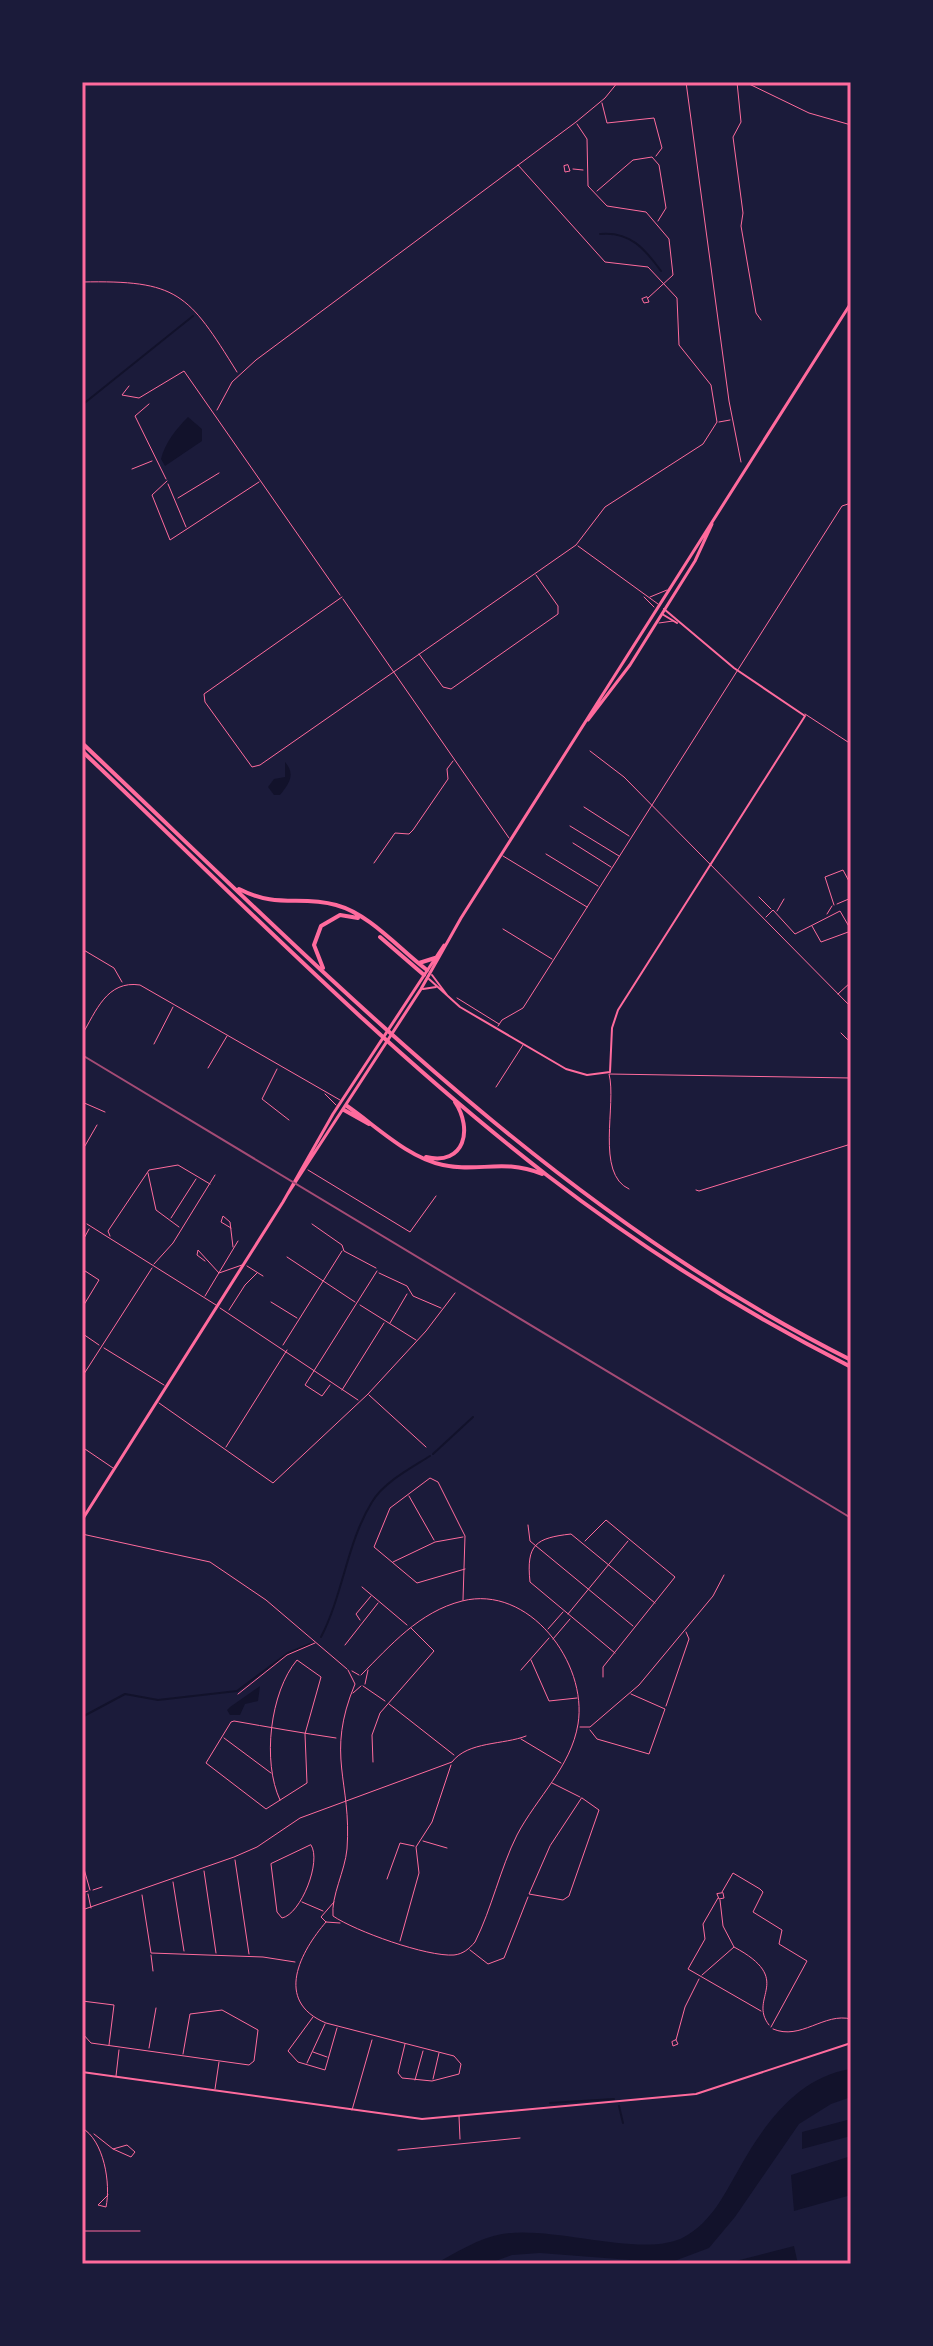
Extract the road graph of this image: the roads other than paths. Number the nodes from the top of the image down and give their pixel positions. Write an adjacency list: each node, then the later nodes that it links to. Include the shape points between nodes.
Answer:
1 (618, 82): 5 (street)
2 (686, 82): 23 (street)
3 (737, 82): 18 (street, via 741,122 733,137 741,226)
4 (745, 82): 7 (street, via 809,113)
5 (601, 102): 6 (street); 8 (street, via 607,123 654,118 662,148)
6 (576, 122): 9 (street); 11 (street, via 587,139)
7 (851, 125)
8 (655, 159): 12 (street, via 633,160); 13 (street, via 666,208)
9 (518, 165): 15 (street, via 605,262 648,267); 19 (street)
10 (570, 169): 11 (street)
11 (586, 170): 12 (street, via 586,182)
12 (595, 193): 13 (street, via 607,206 641,209)
13 (656, 223): 15 (street, via 669,239 673,275)
14 (82, 282): 19 (street, via 134,281 165,288 199,312)
15 (664, 283): 16 (street); 24 (street, via 679,301 679,345 711,385)
16 (648, 298)
17 (851, 303): 33 (main road)
18 (761, 320)
19 (238, 375): 22 (street)
20 (129, 386): 22 (street, via 122,395 139,398 184,371)
21 (149, 404): 25 (street, via 135,416)
22 (216, 412): 29 (street)
23 (732, 420): 24 (street); 26 (street)
24 (717, 422): 35 (street, via 703,444 605,507)
25 (154, 461): 27 (street); 30 (street)
26 (741, 462)
27 (132, 469)
28 (219, 473): 31 (street)
29 (261, 480): 34 (street); 39 (street)
30 (167, 481): 31 (street); 34 (street, via 152,495 168,538)
31 (176, 499): 34 (street)
32 (851, 503): 47 (street, via 842,506)
33 (717, 514): 37 (main road); 42 (main road)
34 (188, 529)
35 (576, 545): 36 (street); 38 (street)
36 (535, 573): 46 (street); 46 (street, via 559,612 519,642 448,690)
37 (669, 589): 40 (street); 41 (main road)
38 (642, 595): 40 (street); 41 (street)
39 (342, 597): 48 (street); 48 (street, via 205,691 211,711 255,767)
40 (649, 597): 41 (street)
41 (657, 607): 42 (main road); 50 (main road)
42 (663, 611): 43 (street); 44 (street); 45 (main road)
43 (674, 622): 44 (street); 45 (street, via 665,620)
44 (679, 624): 47 (street)
45 (653, 627): 50 (main road)
46 (419, 654): 48 (street)
47 (737, 671): 49 (street); 56 (street)
48 (393, 672): 55 (street)
49 (805, 714): 52 (street); 66 (street)
50 (584, 724): 60 (main road)
51 (82, 743): 69 (highway)
52 (851, 744)
53 (82, 751): 116 (highway)
54 (590, 751): 56 (street)
55 (454, 759): 60 (street); 65 (street, via 448,779 413,830 395,833)
56 (651, 805): 59 (street); 66 (street)
57 (584, 807): 59 (street)
58 (570, 826): 64 (street)
59 (631, 837): 64 (street)
60 (511, 839): 63 (main road)
61 (573, 843): 67 (street)
62 (546, 854): 70 (street)
63 (501, 855): 75 (street); 85 (main road)
64 (619, 856): 67 (street)
65 (374, 863)
66 (711, 866): 79 (street); 112 (street, via 618,1010)
67 (612, 867): 70 (street)
68 (851, 885): 74 (street, via 843,870 825,877)
69 (234, 886): 90 (highway, via 271,902 344,907); 91 (highway)
70 (600, 887): 75 (street)
71 (759, 897): 76 (street)
72 (851, 898): 74 (street)
73 (784, 899): 77 (street)
74 (834, 905): 78 (street)
75 (587, 907): 89 (street)
76 (773, 910): 77 (street); 79 (street)
77 (776, 914): 84 (street)
78 (827, 916): 80 (street, via 840,911); 81 (street)
79 (764, 919): 86 (street)
80 (849, 920): 83 (street)
81 (811, 924): 83 (street, via 821,942); 84 (street)
82 (503, 929): 89 (street)
83 (851, 930)
84 (795, 934): 86 (street)
85 (446, 942): 88 (main road); 92 (main road)
86 (787, 942): 97 (street)
87 (82, 949): 94 (street, via 117,971)
88 (435, 958): 90 (highway); 92 (main road)
89 (553, 960): 102 (street, via 523,1008)
90 (418, 963): 92 (highway)
91 (327, 973): 92 (highway, via 315,952 315,935 324,922 344,915 359,919); 176 (highway, via 492,1123 610,1214 722,1288)
92 (427, 974): 95 (street); 96 (main road); 98 (street); 119 (main road)
93 (851, 982): 97 (street)
94 (123, 985): 100 (street, via 140,985); 105 (street, via 106,995)
95 (437, 987): 96 (street); 98 (street)
96 (421, 989): 119 (main road)
97 (838, 994): 101 (street)
98 (448, 996): 103 (street)
99 (457, 998): 102 (street)
100 (175, 1004): 106 (street); 109 (street)
101 (851, 1007)
102 (499, 1024): 103 (street)
103 (497, 1029): 107 (street)
104 (841, 1033): 108 (street)
105 (82, 1035)
106 (227, 1035): 110 (street); 111 (street)
107 (524, 1043): 112 (street, via 571,1072); 114 (street)
108 (851, 1043)
109 (154, 1044)
110 (278, 1066): 115 (street); 121 (street, via 262,1099)
111 (208, 1068)
112 (608, 1074): 113 (street); 135 (street, via 610,1163 616,1179)
113 (851, 1078)
114 (496, 1087)
115 (323, 1092): 118 (street); 119 (street)
116 (452, 1096): 127 (highway, via 466,1122 463,1143 441,1158); 133 (highway)
117 (82, 1102): 120 (street)
118 (338, 1106): 119 (main road); 130 (main road)
119 (345, 1106): 127 (highway); 130 (main road)
120 (105, 1112)
121 (289, 1120)
122 (97, 1125): 125 (street)
123 (82, 1143): 125 (street)
124 (851, 1144): 136 (street)
125 (85, 1145): 126 (street)
126 (82, 1151)
127 (414, 1152): 133 (highway, via 442,1165 507,1164)
128 (308, 1170): 137 (street, via 410,1232)
129 (147, 1171): 132 (street, via 178,1165); 138 (street, via 156,1210); 144 (street, via 108,1231)
130 (301, 1173): 151 (main road)
131 (215, 1175): 134 (street)
132 (197, 1176): 134 (street); 138 (street)
133 (548, 1176): 177 (highway, via 677,1267)
134 (210, 1184): 142 (street)
135 (629, 1189)
136 (696, 1190)
137 (436, 1196)
138 (170, 1220): 142 (street)
139 (87, 1224): 141 (street)
140 (312, 1224): 147 (street)
141 (91, 1227): 144 (street); 146 (street)
142 (182, 1228): 152 (street)
143 (231, 1228): 148 (street)
144 (109, 1239): 152 (street)
145 (238, 1241): 148 (street)
146 (82, 1242)
147 (343, 1249): 154 (street); 158 (street)
148 (233, 1250): 155 (street)
149 (287, 1257): 158 (street)
150 (205, 1261): 155 (street)
151 (244, 1264): 155 (street); 156 (street); 164 (main road)
152 (153, 1266): 161 (street); 173 (street)
153 (82, 1269): 165 (street, via 99,1280)
154 (377, 1271): 159 (street); 163 (street)
155 (219, 1273): 161 (street)
156 (258, 1273): 157 (street); 167 (street)
157 (263, 1276)
158 (323, 1281): 163 (street); 168 (street)
159 (409, 1292): 166 (street); 170 (street)
160 (455, 1293): 166 (street)
161 (203, 1298): 164 (street)
162 (271, 1302): 168 (street)
163 (357, 1303): 169 (street); 178 (street)
164 (217, 1306): 167 (street); 181 (main road)
165 (82, 1308)
166 (444, 1309): 172 (street)
167 (228, 1312): 174 (street)
168 (299, 1320): 174 (street)
169 (385, 1321): 170 (street); 182 (street)
170 (390, 1323): 172 (street)
171 (83, 1334): 173 (street)
172 (416, 1340): 183 (street)
173 (102, 1346): 179 (street); 181 (street)
174 (282, 1346): 175 (street)
175 (287, 1350): 178 (street); 188 (street)
176 (851, 1360)
177 (851, 1367)
178 (313, 1372): 180 (street); 180 (street, via 305,1385 321,1396)
179 (82, 1377)
180 (332, 1383): 182 (street)
181 (166, 1387): 185 (main road)
182 (342, 1390): 184 (street)
183 (368, 1394): 184 (street); 187 (street)
184 (360, 1401): 188 (street, via 273,1483)
185 (157, 1402): 188 (street); 189 (main road)
186 (82, 1447): 189 (street)
187 (426, 1447)
188 (224, 1450)
189 (115, 1468): 191 (main road)
190 (407, 1493): 194 (street, via 435,1477); 196 (street); 199 (street, via 385,1516 374,1546)
191 (82, 1520)
192 (528, 1525): 198 (street, via 528,1538)
193 (82, 1534): 217 (street, via 210,1562 273,1605)
194 (465, 1536): 196 (street); 201 (street)
195 (630, 1539): 197 (street, via 605,1519); 200 (street); 208 (street, via 675,1577)
196 (435, 1542): 199 (street)
197 (583, 1543): 198 (street, via 570,1534); 200 (street)
198 (535, 1545): 204 (street); 209 (street, via 529,1557 530,1582)
199 (392, 1564): 201 (street, via 417,1583)
200 (608, 1565): 204 (street); 208 (street)
201 (465, 1569): 206 (street)
202 (724, 1575): 214 (street)
203 (362, 1587): 205 (street)
204 (588, 1589): 209 (street); 212 (street)
205 (372, 1595): 207 (street); 210 (street, via 356,1614)
206 (463, 1600): 211 (street); 213 (street, via 505,1604)
207 (379, 1601): 210 (street); 211 (street)
208 (655, 1603): 212 (street)
209 (568, 1614): 213 (street); 216 (street); 219 (street)
210 (362, 1622): 218 (street)
211 (409, 1627): 221 (street); 235 (street, via 434,1651)
212 (635, 1628): 219 (street)
213 (546, 1631): 215 (street)
214 (684, 1631): 231 (street); 236 (street, via 689,1639)
215 (551, 1636): 216 (street); 220 (street)
216 (553, 1639): 234 (street, via 570,1667)
217 (315, 1643): 222 (street); 232 (street, via 287,1655)
218 (345, 1645)
219 (615, 1653): 225 (street, via 603,1667)
220 (531, 1660): 223 (street); 234 (street, via 549,1701)
221 (369, 1667): 224 (street); 227 (street)
222 (348, 1670): 224 (street); 226 (street)
223 (521, 1670)
224 (360, 1675): 226 (street); 227 (street)
225 (603, 1677)
226 (355, 1679): 228 (street)
227 (366, 1679): 229 (street); 230 (street)
228 (355, 1684): 229 (street); 233 (street)
229 (361, 1686): 230 (street); 233 (street)
230 (374, 1691): 235 (street)
231 (631, 1693): 236 (street); 239 (street)
232 (238, 1694)
233 (351, 1695): 244 (street)
234 (578, 1698): 237 (street)
235 (387, 1703): 245 (street); 246 (street, via 374,1729)
236 (665, 1709): 239 (street, via 646,1755 597,1739)
237 (577, 1726): 239 (street); 248 (street)
238 (273, 1728): 240 (street); 240 (street, via 284,1682 300,1660 321,1677); 242 (street, via 233,1721); 249 (street)
239 (589, 1728)
240 (305, 1734): 244 (street); 252 (street, via 307,1783)
241 (526, 1736): 243 (street)
242 (222, 1737): 249 (street); 252 (street, via 207,1764 262,1809)
243 (521, 1738): 245 (street, via 489,1743); 248 (street)
244 (339, 1739): 253 (street)
245 (456, 1757): 247 (street)
246 (373, 1762)
247 (452, 1762): 253 (street); 254 (street)
248 (563, 1764): 250 (street)
249 (274, 1774): 252 (street)
250 (551, 1782): 251 (street); 286 (street, via 518,1834)
251 (582, 1798): 268 (street, via 550,1846); 268 (street, via 599,1810 569,1896 563,1900)
252 (280, 1800)
253 (344, 1802): 257 (street, via 300,1818); 271 (street, via 346,1851)
254 (421, 1840): 255 (street); 256 (street)
255 (416, 1847): 261 (street, via 400,1843); 284 (street, via 420,1871)
256 (447, 1848)
257 (234, 1857): 260 (street); 290 (street)
258 (82, 1862): 259 (street)
259 (83, 1867): 264 (street)
260 (204, 1870): 262 (street); 289 (street)
261 (387, 1879)
262 (173, 1882): 265 (street); 288 (street)
263 (102, 1887): 264 (street)
264 (89, 1891): 267 (street); 272 (street)
265 (141, 1892): 272 (street); 287 (street)
266 (722, 1892): 269 (street); 269 (street, via 725,1897); 301 (street, via 733,1873 760,1889 753,1912 782,1930 778,1943 807,1961)
267 (82, 1893)
268 (529, 1894): 286 (street, via 504,1958 484,1963)
269 (719, 1899): 285 (street, via 723,1926); 293 (street, via 703,1924 705,1939 688,1967)
270 (300, 1900): 270 (street, via 314,1862 311,1845 270,1866 279,1917 287,1918); 273 (street)
271 (334, 1901): 275 (street); 277 (street)
272 (91, 1908): 274 (street)
273 (313, 1908): 276 (street); 278 (street)
274 (82, 1910)
275 (328, 1910): 276 (street); 277 (street)
276 (323, 1911): 278 (street)
277 (333, 1914): 280 (street); 282 (street)
278 (321, 1916): 279 (street)
279 (323, 1920): 281 (street); 283 (street)
280 (331, 1921): 281 (street); 282 (street)
281 (326, 1922): 283 (street)
282 (343, 1923): 284 (street)
283 (317, 1931): 291 (street)
284 (400, 1943): 286 (street, via 451,1955)
285 (734, 1947): 293 (street); 296 (street, via 753,1957 765,1972 768,1992)
286 (469, 1949)
287 (151, 1953): 288 (street); 292 (street)
288 (184, 1954): 289 (street)
289 (216, 1955): 290 (street)
290 (249, 1956): 291 (street)
291 (298, 1963): 297 (street, via 297,1991)
292 (153, 1971)
293 (701, 1977): 296 (street); 304 (street)
294 (82, 2001): 307 (street, via 114,2005)
295 (156, 2008): 310 (street)
296 (763, 2011): 301 (street)
297 (314, 2016): 299 (street); 316 (street, via 288,2051)
298 (851, 2019): 301 (street, via 834,2016 812,2028 781,2032)
299 (326, 2023): 300 (street); 311 (street)
300 (338, 2026): 303 (street); 314 (street)
301 (771, 2027)
302 (82, 2033): 307 (street, via 91,2043)
303 (372, 2037): 306 (street); 322 (street)
304 (676, 2040)
305 (851, 2043): 323 (street, via 696,2094)
306 (405, 2044): 309 (street); 319 (street, via 399,2075)
307 (109, 2045): 308 (street)
308 (120, 2047): 310 (street); 318 (street)
309 (423, 2048): 312 (street); 319 (street)
310 (148, 2051): 313 (street)
311 (313, 2051): 314 (street); 316 (street)
312 (439, 2052): 320 (street); 320 (street, via 455,2056 461,2068 452,2078)
313 (183, 2054): 315 (street); 315 (street, via 189,2016 216,2009 258,2031 252,2064)
314 (330, 2058): 316 (street, via 325,2070)
315 (219, 2060): 321 (street)
316 (306, 2065)
317 (82, 2072): 318 (street)
318 (116, 2077): 321 (street)
319 (415, 2080): 320 (street)
320 (432, 2081)
321 (215, 2091): 322 (street)
322 (352, 2110): 323 (street, via 408,2119)
323 (459, 2116): 327 (street)
324 (82, 2128): 325 (street)
325 (91, 2133): 328 (street); 330 (street, via 108,2175)
326 (520, 2138): 327 (street)
327 (460, 2142): 329 (street)
328 (113, 2149): 328 (street, via 127,2145 135,2152 131,2157)
329 (398, 2150)
330 (108, 2195)
331 (82, 2231): 332 (street)
332 (140, 2231)

